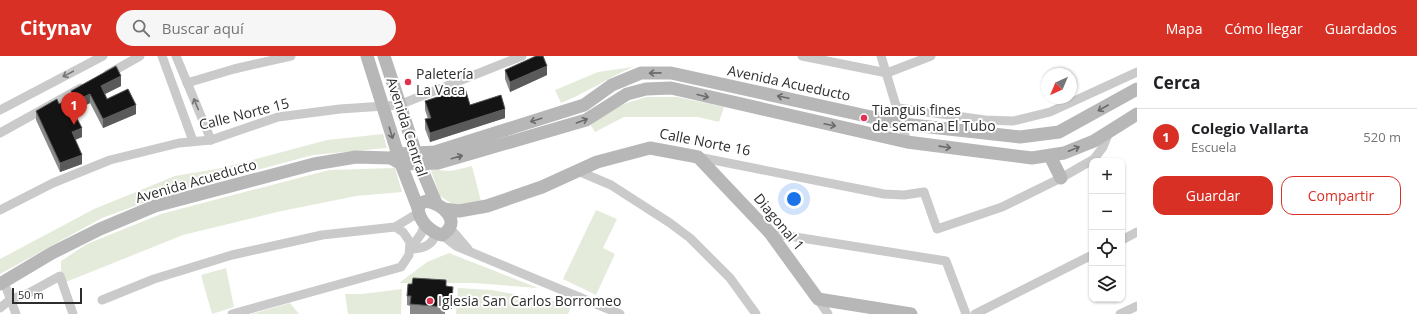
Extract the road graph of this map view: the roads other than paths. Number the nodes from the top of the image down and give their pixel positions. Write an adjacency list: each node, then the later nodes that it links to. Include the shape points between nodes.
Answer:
1 (103, 56): 19 (street, one-way to 19)
2 (140, 56): 23 (street)
3 (162, 56): 25 (street)
4 (176, 56): 14 (street)
5 (291, 56): 14 (street, via 234,69)
6 (367, 56): 17 (street, Avenida Central)
7 (384, 56): 16 (street, Avenida Central)
8 (522, 56): 16 (street, Calle Norte 15)
9 (802, 56): 13 (street)
10 (881, 56): 13 (street)
11 (931, 56): 13 (street)
12 (1137, 72): 18 (street, via 1050,112 1013,121 985,120)
13 (887, 73): 18 (street)
14 (187, 84): 24 (street, one-way to 14)
15 (1137, 89): 21 (street, Avenida Acueducto, one-way to 21, via 1059,132 1039,136 1020,137)
16 (400, 105): 17 (street, Calle Norte 15); 30 (street, Avenida Central)
17 (383, 107): 24 (street, Calle Norte 15, via 340,109 278,117); 29 (street, Avenida Central, one-way to 29)
18 (898, 108): 21 (street)
19 (0, 110)
20 (1137, 114): 22 (street, Avenida Acueducto)
21 (903, 124): 26 (street); 30 (street, Avenida Acueducto, one-way to 30, via 671,73 641,74 612,85 584,105)
22 (1109, 132): 27 (street, Avenida Acueducto, one-way to 22, via 1094,141); 32 (street, via 1103,147 1094,158)
23 (0, 133)
24 (211, 140): 25 (street, Calle Norte 15)
25 (193, 141): 35 (street, Calle Norte 15, via 110,160 53,183)
26 (907, 142): 27 (street, Avenida Acueducto, one-way to 27, via 1032,158); 30 (street, Avenida Acueducto, one-way to 26, via 438,163 586,120 627,94 659,88 671,88)
27 (1050, 156): 32 (street)
28 (698, 157): 31 (street, Calle Norte 16, via 650,148 597,162); 32 (street, Calle Norte 16, via 884,194 924,192 937,229 1002,207); 41 (street, Diagonal 1)
29 (397, 159): 30 (street, Avenida Acueducto); 36 (street, Avenida Central); 45 (street, Avenida Acueducto, via 356,157 314,164 155,206 52,253)
30 (418, 159): 33 (street, Avenida Central)
31 (578, 171): 34 (street, Calle Norte 16, via 542,187); 55 (street, via 611,185 690,238 730,278)
32 (1061, 178)
33 (440, 206): 34 (street, Calle Norte 16, via 459,212); 36 (street, Calle Norte 16, via 426,201 421,203); 39 (street, Avenida Central, via 450,216)
34 (487, 206): 39 (street, Calle Norte 16)
35 (0, 210)
36 (418, 210): 37 (street, Avenida Central); 38 (street)
37 (425, 224): 39 (street, Avenida Central); 43 (street)
38 (400, 227): 43 (street, via 410,242); 48 (street, via 322,235 232,255 154,279)
39 (445, 230): 43 (street, via 425,247); 54 (street, via 468,250)
40 (1137, 232): 42 (street)
41 (770, 233): 47 (street, Diagonal 1); 58 (street, via 946,261)
42 (1125, 238)
43 (410, 249): 53 (street, via 401,266)
44 (1089, 257): 59 (street)
45 (2, 283): 46 (street)
46 (11, 299): 50 (street); 51 (street); 52 (street, via 29,293 60,276)
47 (818, 299): 56 (street, Diagonal 1); 57 (street)
48 (102, 300)
49 (1137, 306): 60 (street)
50 (0, 308)
51 (16, 314)
52 (73, 314)
53 (232, 314)
54 (620, 314)
55 (756, 314)
56 (828, 314)
57 (911, 314)
58 (966, 314)
59 (976, 314)
60 (1120, 314)

